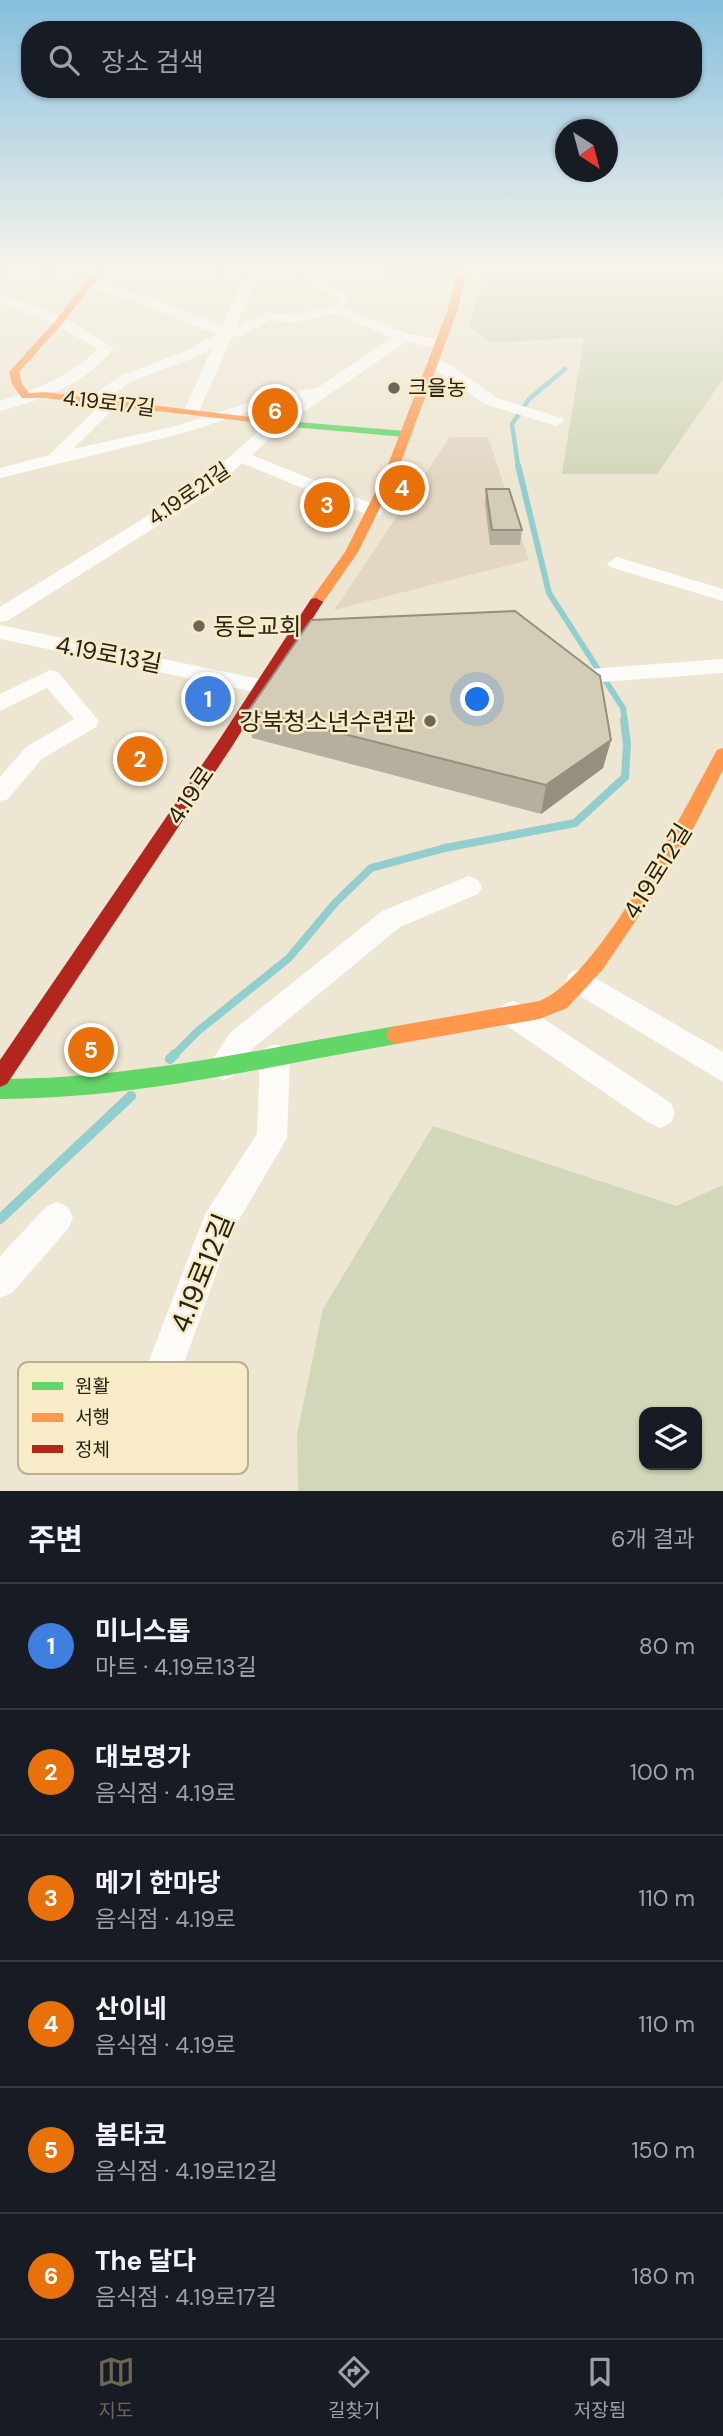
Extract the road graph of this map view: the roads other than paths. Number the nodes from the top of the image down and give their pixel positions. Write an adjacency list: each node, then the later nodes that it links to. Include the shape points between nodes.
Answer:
1 (43, 340): 11 (street, 4.19로17길, via 14,372)
2 (92, 340): 11 (street, 4.19로17길, via 107,348 81,373)
3 (216, 340): 12 (street, via 127,378)
4 (225, 340): 14 (street)
5 (399, 340): 10 (street, 4.19로21길)
6 (416, 340): 8 (street)
7 (440, 340): 8 (street, 4.19로)
8 (438, 344): 9 (street, 4.19로)
9 (432, 362): 16 (street, via 491,401); 18 (street, 4.19로)
10 (320, 393): 15 (street, 4.19로17길, via 296,394); 17 (street, 4.19로21길)
11 (26, 396): 12 (street, 4.19로17길); 13 (street)
12 (103, 403): 14 (street, 4.19로17길); 19 (street)
13 (0, 406)
14 (191, 413): 15 (street, 4.19로17길)
15 (219, 416): 17 (street, 4.19로17길); 19 (street, via 168,433)
16 (556, 421)
17 (277, 423): 18 (street, 4.19로17길); 20 (street, 4.19로21길)
18 (405, 434): 22 (street, 4.19로)
19 (57, 457): 21 (street)
20 (242, 457): 22 (street); 25 (street, 4.19로21길, via 205,488)
21 (0, 473)
22 (374, 510): 29 (street, 4.19로, via 351,552)
23 (617, 563): 24 (street)
24 (723, 595)
25 (0, 616)
26 (0, 632): 29 (street, 4.19로13길)
27 (723, 666): 28 (street)
28 (575, 677)
29 (259, 686): 39 (street, 4.19로, via 225,744)
30 (0, 703): 32 (street, via 50,677 88,721 34,753)
31 (723, 754): 34 (street, 4.19로12길, via 641,899)
32 (0, 793)
33 (469, 887): 37 (street, via 391,919 241,1041)
34 (580, 981): 35 (street, 4.19로12길, via 560,1002); 38 (street)
35 (513, 1014): 36 (street, 4.19로12길); 41 (street)
36 (275, 1058): 37 (street, 4.19로12길); 44 (street, 4.19로12길, via 272,1138 217,1226)
37 (222, 1066): 40 (street, 4.19로12길, via 70,1087)
38 (723, 1068)
39 (0, 1077)
40 (0, 1089)
41 (660, 1113)
42 (57, 1219): 43 (street)
43 (0, 1281)
44 (167, 1362)

